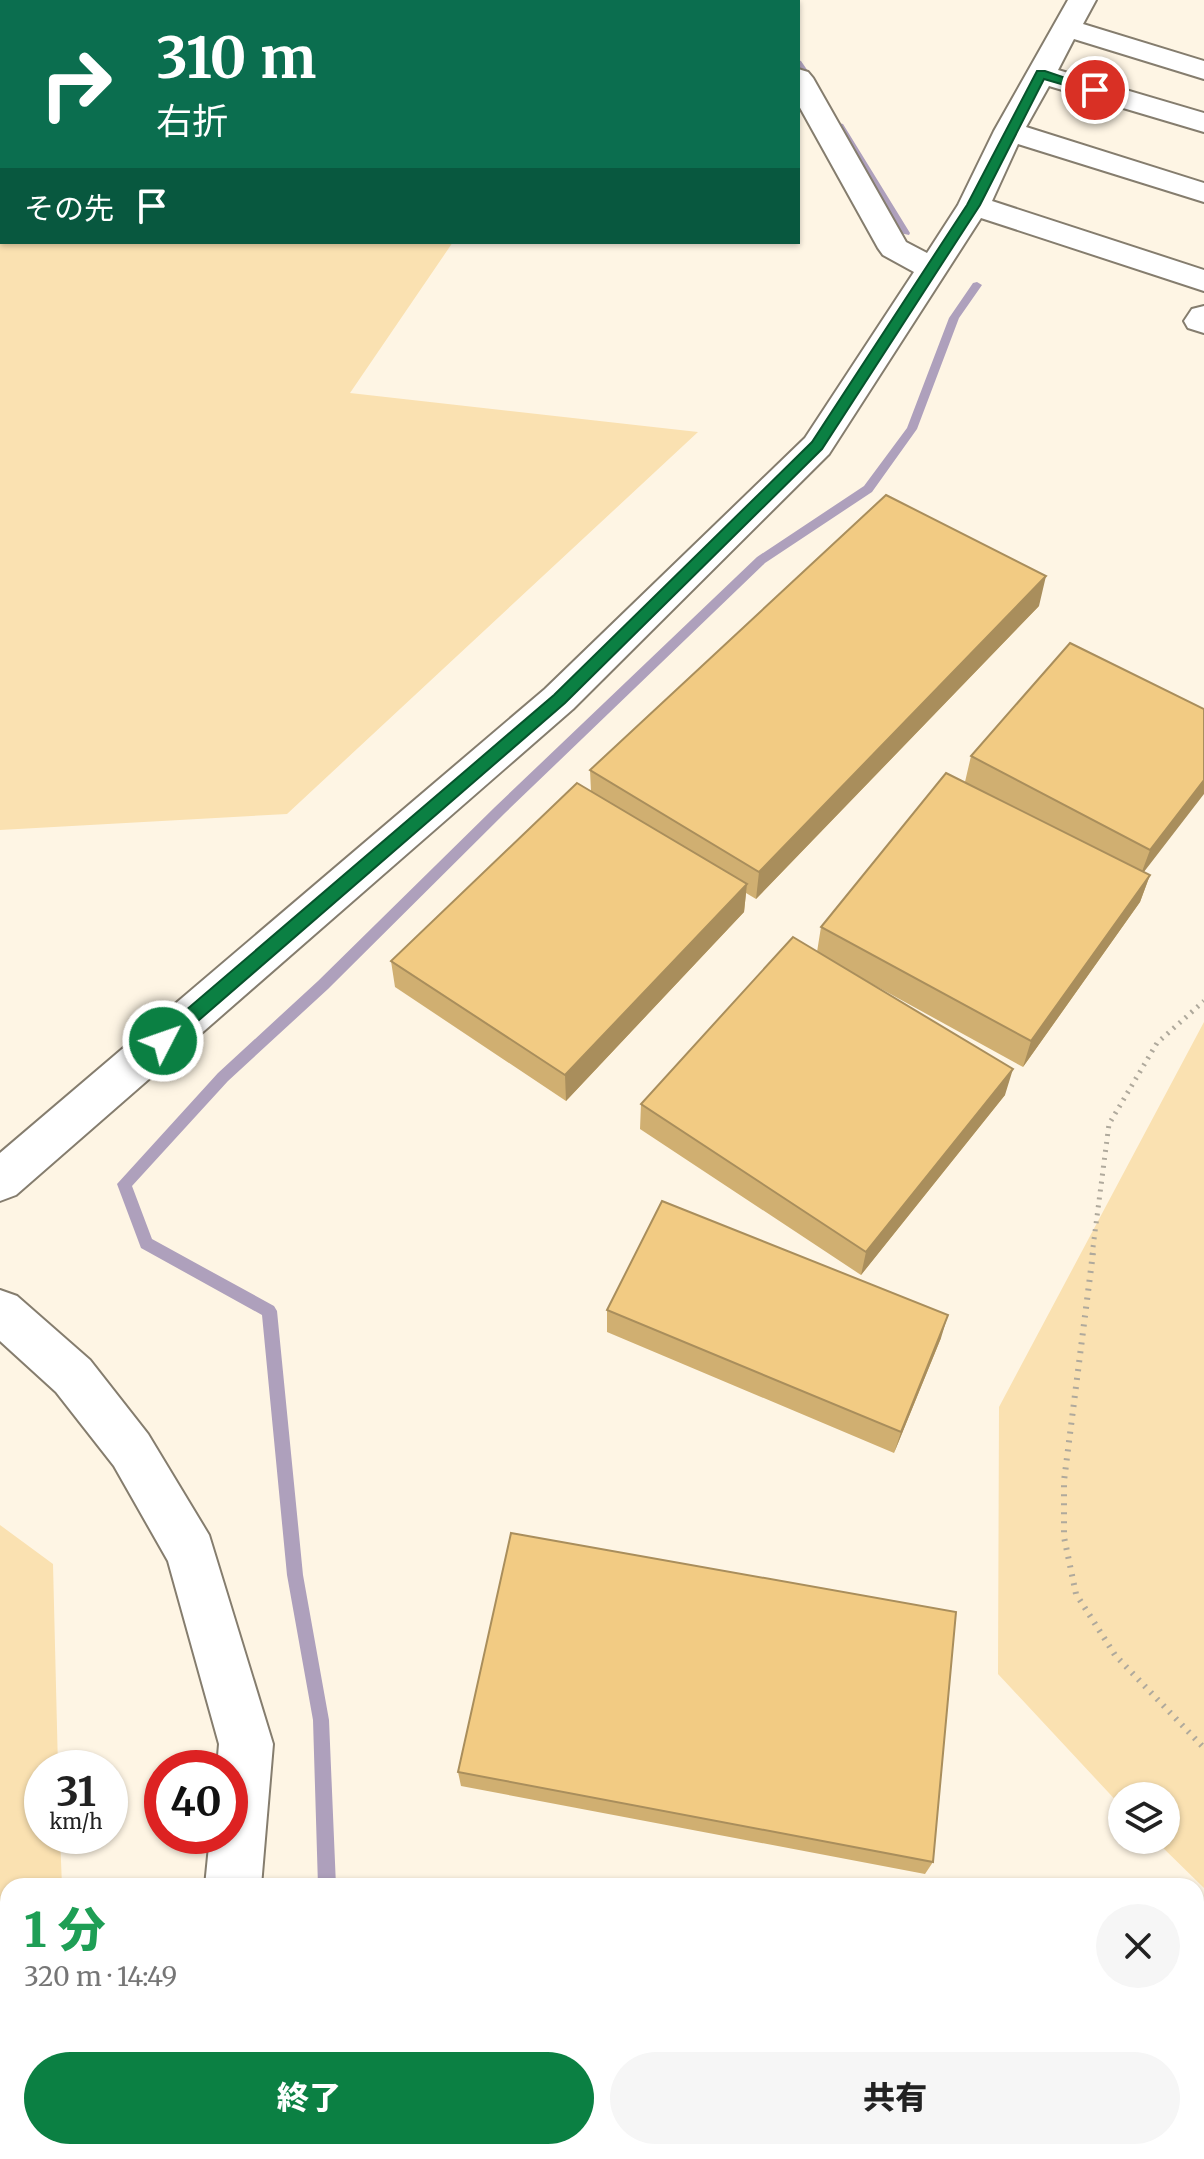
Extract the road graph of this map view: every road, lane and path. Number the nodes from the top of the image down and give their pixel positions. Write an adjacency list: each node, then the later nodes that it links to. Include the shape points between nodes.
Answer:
1 (1074, 14): 2 (street); 3 (street)
2 (1204, 70)
3 (1041, 74): 5 (street); 6 (street)
4 (800, 82): 9 (street, via 894,248)
5 (1204, 123)
6 (1009, 131): 7 (street); 8 (street)
7 (1204, 193)
8 (974, 205): 9 (street); 10 (street)
9 (932, 269): 14 (street, via 817,446 559,699)
10 (1204, 281)
11 (1204, 316): 12 (street)
12 (1204, 323)
13 (1204, 1001): 16 (path, via 1157,1043 1109,1124 1064,1481 1064,1537 1076,1594 1115,1655)
14 (0, 1181)
15 (0, 1311): 17 (street, via 73,1376 131,1450 191,1552 246,1744)
16 (1204, 1748)
17 (234, 1878)

